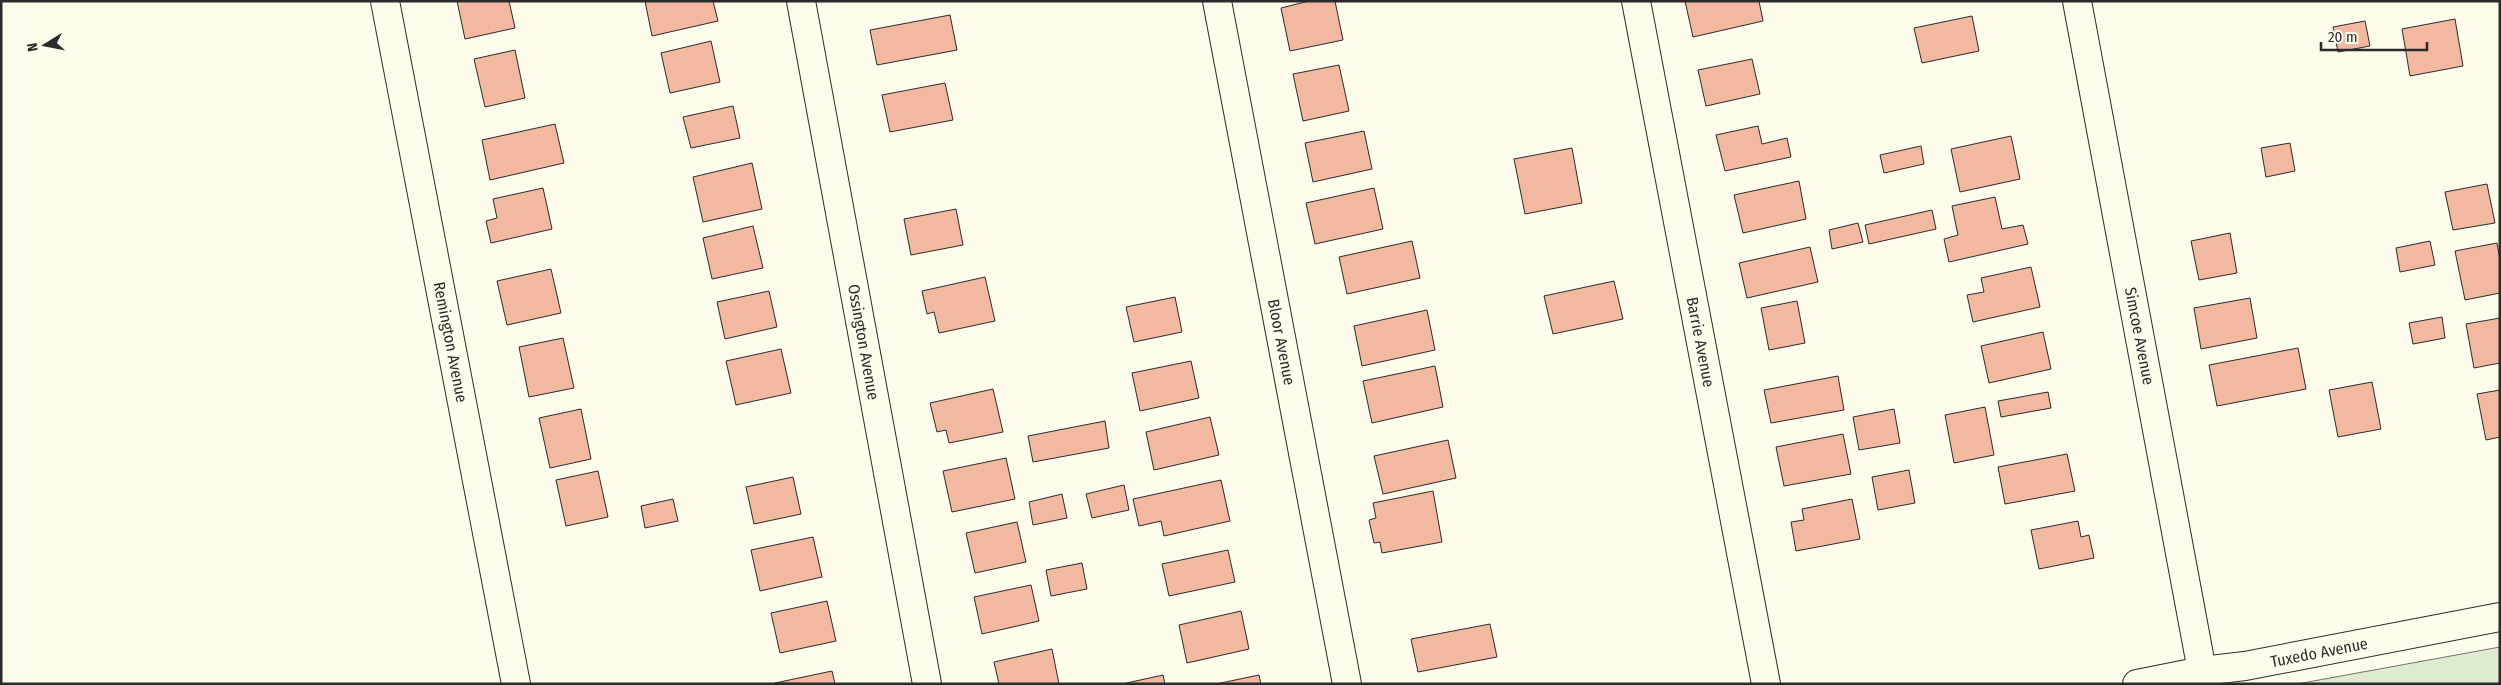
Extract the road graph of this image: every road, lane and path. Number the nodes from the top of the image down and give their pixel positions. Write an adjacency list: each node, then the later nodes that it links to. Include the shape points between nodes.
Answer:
1 (385, 1): 8 (street, Remington Avenue)
2 (801, 1): 9 (street, Ossington Avenue)
3 (1217, 1): 10 (street, Bloor Avenue)
4 (1636, 1): 11 (street, Barrie Avenue)
5 (2077, 1): 7 (street, Simcoe Avenue)
6 (2500, 617): 7 (street, Tuxedo Avenue, via 2244,666)
7 (2202, 671): 12 (street, Tuxedo Avenue)
8 (516, 684)
9 (928, 684)
10 (1347, 684)
11 (1766, 684)
12 (2138, 684)

